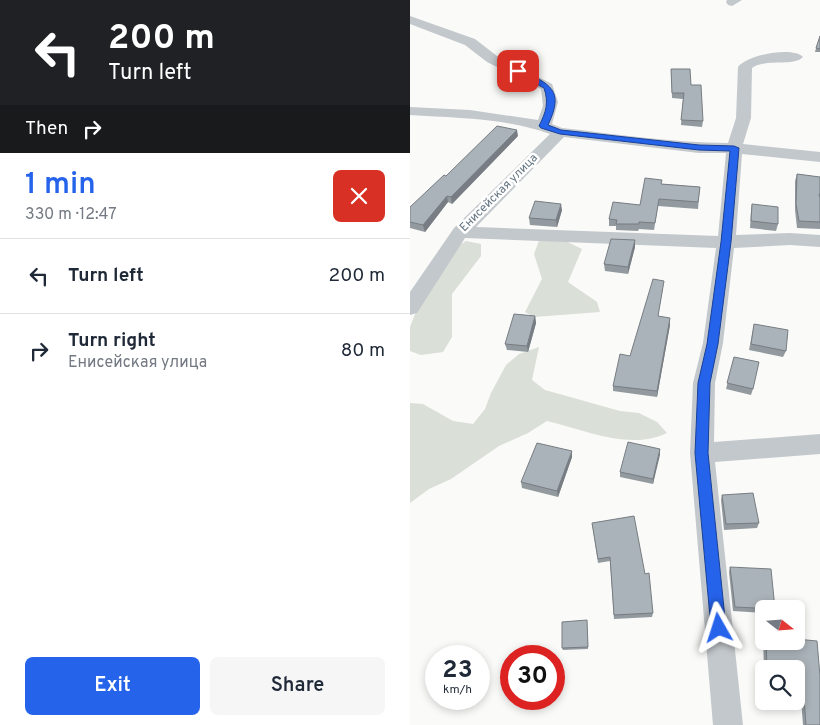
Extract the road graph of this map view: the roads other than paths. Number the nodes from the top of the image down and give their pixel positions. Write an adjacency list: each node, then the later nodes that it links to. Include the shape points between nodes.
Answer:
1 (410, 20): 4 (street, Енисейская улица, via 470,42 492,59 547,87 552,99)
2 (796, 57): 5 (street, via 763,59 750,62 745,67 745,117)
3 (410, 111): 4 (street, via 470,114)
4 (552, 129): 5 (street, via 699,148); 7 (street, Енисейская улица)
5 (734, 148): 6 (street); 9 (street)
6 (820, 157)
7 (460, 232): 9 (street); 10 (street, Енисейская улица)
8 (820, 241): 9 (street)
9 (726, 242): 12 (street, via 713,344 704,383)
10 (410, 308)
11 (820, 444): 12 (street)
12 (702, 453): 13 (street)
13 (728, 725)

